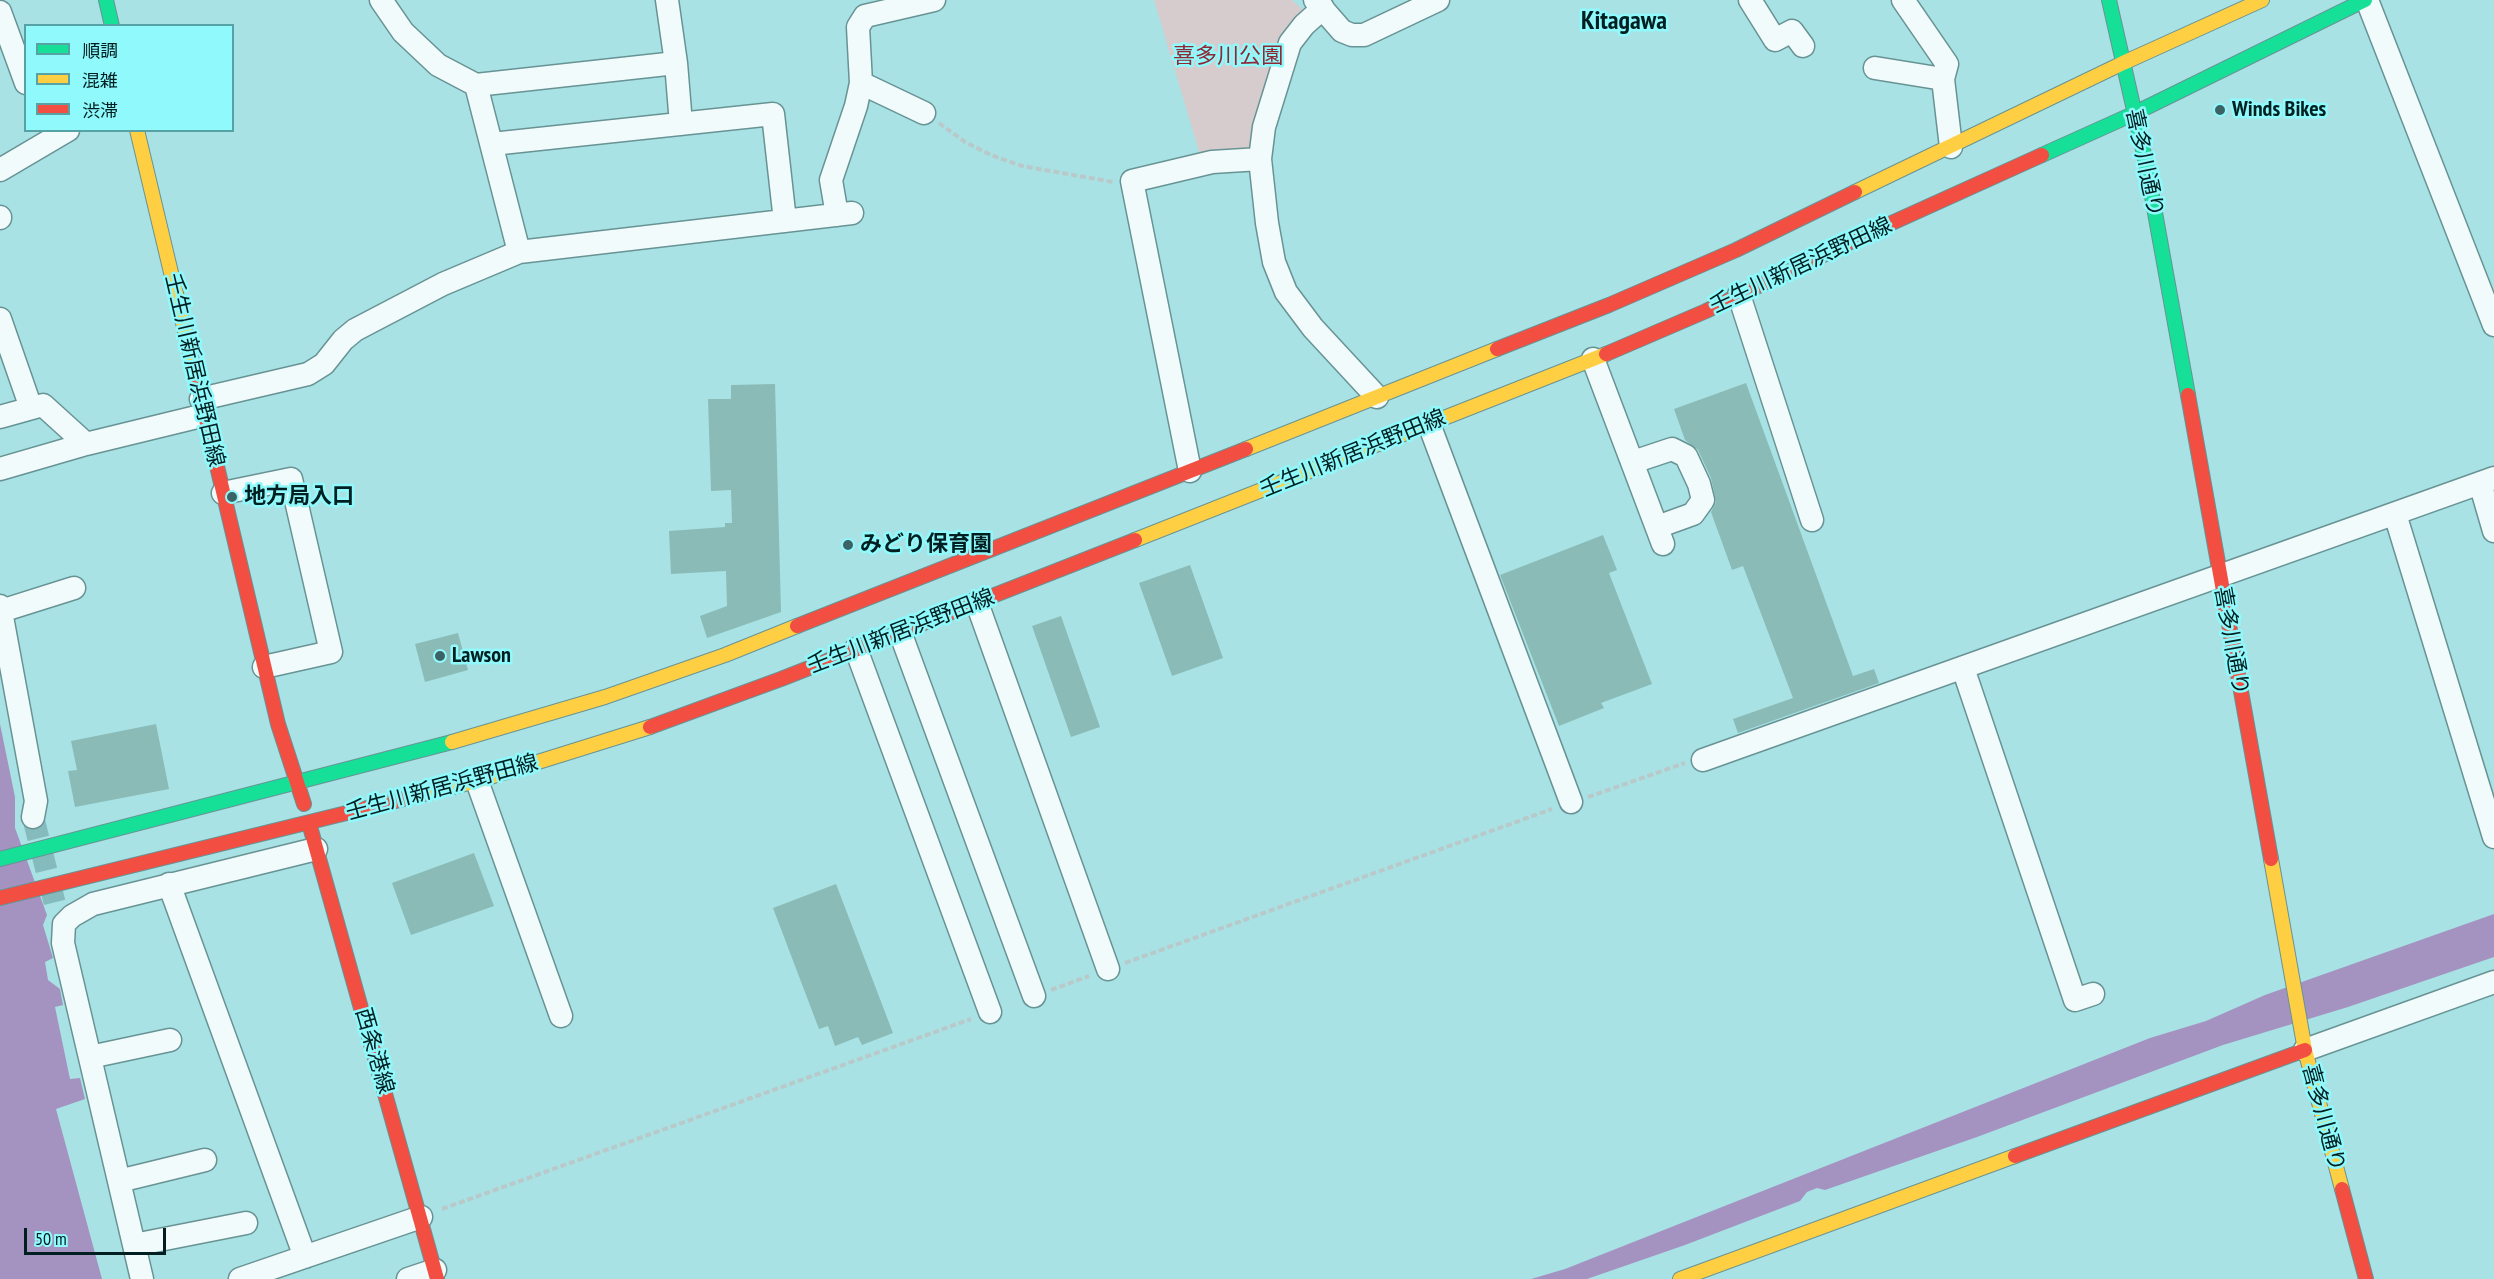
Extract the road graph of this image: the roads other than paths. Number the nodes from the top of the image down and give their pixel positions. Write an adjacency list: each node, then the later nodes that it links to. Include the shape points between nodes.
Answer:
1 (106, 0): 14 (main road)
2 (381, 0): 22 (street, via 403,32 438,65)
3 (667, 0): 16 (street)
4 (934, 0): 11 (street)
5 (1438, 0): 12 (street, via 1364,35 1342,31)
6 (1750, 0): 15 (street, via 1775,40 1792,31)
7 (1903, 0): 20 (street, via 1947,64)
8 (2109, 0): 17 (main road, 喜多川通り)
9 (2262, 0): 17 (main road, 壬生川新居浜野田線)
10 (2366, 0): 24 (main road, 壬生川新居浜野田線); 37 (street)
11 (896, 4): 21 (street, via 865,16 858,27)
12 (1319, 4): 31 (street, via 1290,43 1264,128)
13 (0, 12): 19 (street)
14 (112, 24)
15 (1803, 46)
16 (675, 63): 22 (street); 25 (street)
17 (2123, 63): 24 (main road, 喜多川通り); 30 (main road, 壬生川新居浜野田線)
18 (1875, 68): 20 (street)
19 (24, 78)
20 (1943, 79): 30 (street)
21 (861, 84): 23 (street); 33 (street, via 831,180 845,214)
22 (476, 85): 29 (street)
23 (924, 112)
24 (2133, 114): 35 (main road, 壬生川新居浜野田線); 53 (main road, 喜多川通り, via 2146,163)
25 (681, 124): 29 (street); 33 (street, via 774,114)
26 (62, 132): 28 (street)
27 (137, 132): 40 (main road, 壬生川新居浜野田線)
28 (44, 137): 32 (street)
29 (492, 144): 34 (street)
30 (1951, 147): 39 (main road, 壬生川新居浜野田線, via 1715,259)
31 (1260, 159): 39 (street, via 1274,262 1286,292 1312,328); 47 (street, via 1212,162 1132,181)
32 (0, 170)
33 (785, 221): 34 (street)
34 (519, 252): 40 (street, via 443,284 355,330 324,364 308,374)
35 (1739, 295): 38 (main road, 壬生川新居浜野田線); 51 (street)
36 (0, 319): 41 (street)
37 (2494, 325)
38 (1593, 359): 43 (main road, 壬生川新居浜野田線); 45 (street)
39 (1377, 397): 47 (main road, 壬生川新居浜野田線)
40 (203, 407): 44 (street); 49 (main road, 壬生川新居浜野田線)
41 (31, 408): 42 (street); 44 (street, via 43,405)
42 (0, 417)
43 (1430, 424): 55 (main road, 壬生川新居浜野田線); 64 (street)
44 (86, 444): 46 (street)
45 (1633, 462): 45 (street, via 1660,535 1693,514 1703,500 1686,456 1672,449)
46 (0, 469)
47 (1190, 471): 63 (main road, 壬生川新居浜野田線, via 736,651 605,697)
48 (2487, 481): 50 (street); 52 (street)
49 (223, 493): 59 (main road, 壬生川新居浜野田線); 59 (street, via 291,479 331,652)
50 (2395, 514): 53 (street); 67 (street)
51 (1812, 520)
52 (2494, 531)
53 (2219, 576): 60 (street); 79 (main road, 喜多川通り)
54 (74, 588): 56 (street)
55 (977, 603): 57 (main road, 壬生川新居浜野田線); 72 (street)
56 (0, 608): 65 (street, via 36,801)
57 (900, 632): 58 (main road, 壬生川新居浜野田線); 75 (street)
58 (856, 649): 62 (main road, 壬生川新居浜野田線, via 650,727); 76 (street)
59 (264, 667): 63 (main road, 壬生川新居浜野田線)
60 (1963, 668): 61 (street); 74 (street, via 2075,1000)
61 (1703, 760)
62 (477, 781): 66 (main road, 壬生川新居浜野田線); 77 (street)
63 (298, 783): 66 (main road, 壬生川新居浜野田線); 69 (main road, 壬生川新居浜野田線)
64 (1571, 802)
65 (33, 818)
66 (309, 824): 68 (main road, 西条港線); 71 (main road, 壬生川新居浜野田線)
67 (2494, 837)
68 (316, 849): 70 (street); 83 (main road, 西条港線)
69 (0, 859)
70 (169, 884): 80 (street, via 93,904 64,924 60,922); 86 (street)
71 (0, 898)
72 (1108, 969)
73 (2494, 982): 79 (street)
74 (2093, 994)
75 (1034, 996)
76 (990, 1012)
77 (561, 1016)
78 (170, 1040): 80 (street)
79 (2305, 1050): 87 (main road); 94 (main road, 喜多川通り)
80 (90, 1057): 82 (street)
81 (205, 1160): 82 (street)
82 (119, 1181): 85 (street)
83 (421, 1217): 86 (street); 88 (main road, 西条港線)
84 (246, 1223): 85 (street)
85 (134, 1245): 89 (street)
86 (304, 1257): 90 (street)
87 (1721, 1264): 92 (main road); 93 (main road)
88 (436, 1275): 91 (street)
89 (142, 1279)
90 (240, 1279)
91 (408, 1279)
92 (1680, 1279)
93 (1727, 1279)
94 (2366, 1279)

